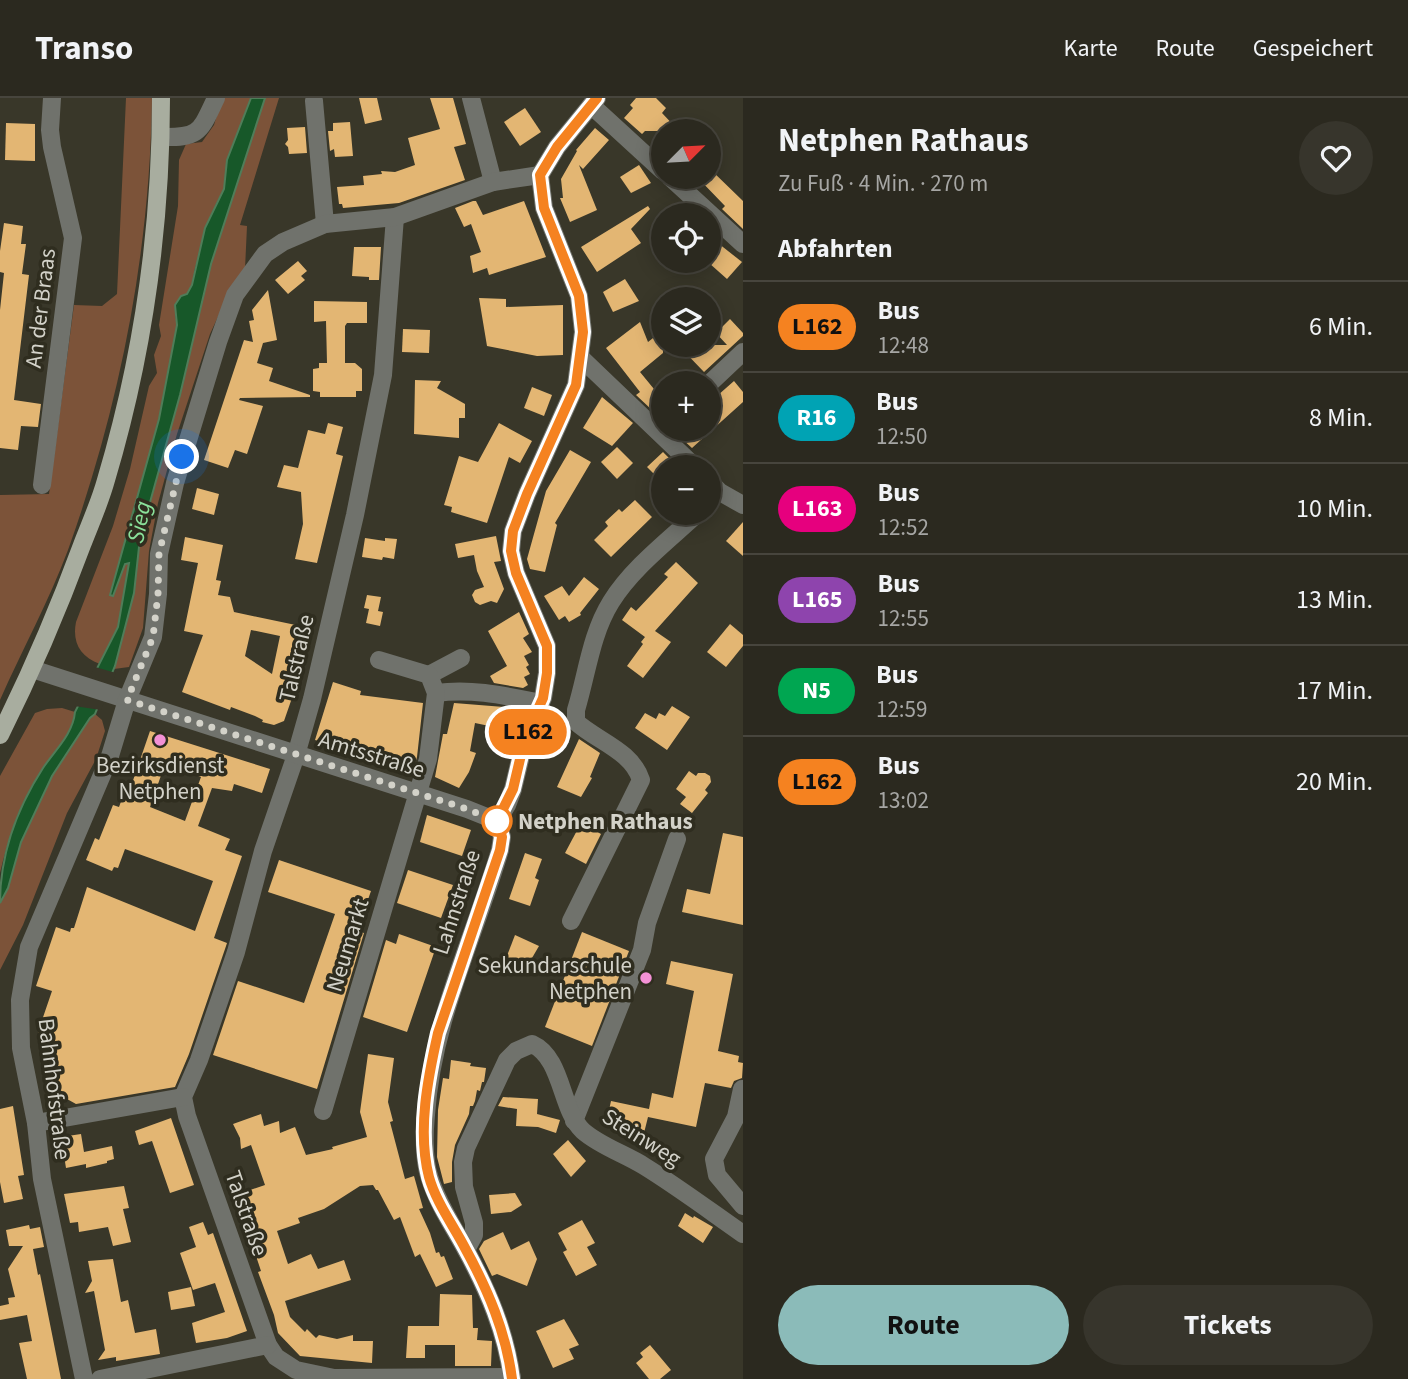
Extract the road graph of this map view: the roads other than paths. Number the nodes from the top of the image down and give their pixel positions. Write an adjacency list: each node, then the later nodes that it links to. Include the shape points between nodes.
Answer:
1 (52, 98): 21 (street, An der Braas, via 52,147 73,238)
2 (161, 98): 7 (main road)
3 (216, 98): 7 (street, via 200,130 183,138)
4 (471, 98): 10 (street)
5 (594, 101): 8 (street); 9 (street)
6 (314, 102): 13 (street)
7 (161, 137): 27 (main road, via 145,312 128,397 106,482)
8 (651, 159)
9 (540, 175): 10 (street, Bahnhofstraße); 16 (street, Lahnstraße, via 544,208 579,296)
10 (493, 182): 12 (street, Bahnhofstraße)
11 (683, 189): 14 (street)
12 (395, 217): 13 (street, Bahnhofstraße); 33 (street, Talstraße, via 383,375 355,515)
13 (325, 224): 30 (street, Bahnhofstraße, via 265,254 235,295 174,483 159,554 153,637)
14 (743, 244)
15 (743, 352): 17 (street)
16 (582, 358): 18 (street); 31 (street, Lahnstraße, via 576,385 513,531 516,573 547,646)
17 (721, 373)
18 (651, 420)
19 (672, 441): 20 (street)
20 (684, 455)
21 (42, 485)
22 (721, 496): 23 (street)
23 (743, 505)
24 (685, 525): 37 (street, via 636,571 611,602 594,639 576,722 630,761 641,780)
25 (461, 658): 28 (street)
26 (379, 660): 28 (street)
27 (32, 669): 30 (street, Amtsstraße); 32 (main road)
28 (429, 675): 29 (street)
29 (436, 693): 31 (street, via 488,692); 34 (street, Neumarkt, via 428,759)
30 (121, 698): 33 (street, Amtsstraße); 42 (street, Bahnhofstraße, via 110,756 29,947 20,1000 21,1048)
31 (541, 703): 35 (street, Lahnstraße, via 525,738 513,789)
32 (0, 735)
33 (296, 755): 34 (street, Amtsstraße); 39 (street, Talstraße, via 263,851 236,952)
34 (418, 794): 35 (street, Amtsstraße); 40 (street, Neumarkt)
35 (497, 821): 45 (street, Lahnstraße, via 500,850 438,1033 427,1090 429,1176)
36 (677, 839): 41 (street, via 646,923 642,950)
37 (571, 921)
38 (742, 1089): 43 (street, via 736,1116 714,1159 717,1175)
39 (183, 1097): 42 (street); 46 (street, Talstraße)
40 (323, 1111)
41 (571, 1112): 44 (street, Steinweg, via 585,1133 643,1165); 45 (street, via 557,1073 537,1046 525,1045 507,1060 466,1148 464,1186 474,1235)
42 (36, 1123): 48 (street, Bahnhofstraße, via 42,1179)
43 (743, 1206)
44 (743, 1234)
45 (466, 1250): 47 (street, Lahnstraße, via 497,1314)
46 (268, 1345): 47 (street, Talstraße, via 276,1357 296,1370 334,1378); 49 (street)
47 (512, 1378)
48 (84, 1379)
49 (100, 1379)

